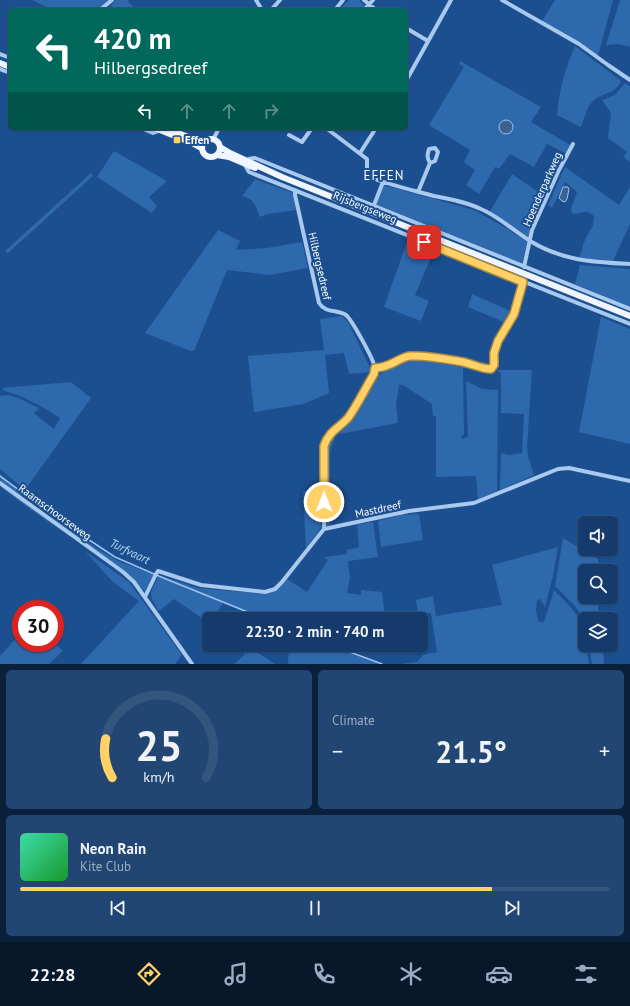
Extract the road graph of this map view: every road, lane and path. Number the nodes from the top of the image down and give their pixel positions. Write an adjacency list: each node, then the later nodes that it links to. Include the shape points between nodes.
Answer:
1 (112, 0): 9 (street)
2 (280, 0): 10 (street)
3 (343, 0): 11 (street)
4 (364, 0): 8 (street)
5 (373, 0): 8 (street)
6 (451, 0): 15 (street)
7 (502, 0): 17 (street, via 579,44)
8 (369, 5): 12 (street); 13 (street)
9 (102, 8)
10 (273, 8)
11 (337, 8)
12 (366, 8)
13 (373, 8)
14 (408, 29): 15 (street)
15 (428, 42): 16 (street)
16 (408, 77)
17 (630, 80)
18 (159, 130): 25 (main road); 28 (main road)
19 (218, 130): 24 (street)
20 (311, 130): 23 (street, via 302,142)
21 (329, 130): 29 (street)
22 (375, 130): 29 (street)
23 (289, 135)
24 (214, 138): 25 (main road); 27 (main road)
25 (204, 141): 28 (main road)
26 (573, 144): 37 (street, Hoenderparkweg, via 532,230)
27 (220, 147): 30 (main road); 31 (main road, Rijsbergseweg)
28 (201, 148): 30 (main road, via 204,155)
29 (360, 153): 33 (street, via 367,159 367,176)
30 (217, 155): 31 (main road, Rijsbergseweg)
31 (246, 163): 34 (street, Rijsbergseweg, via 249,172); 36 (street, Rijsbergseweg, via 250,158 255,158); 42 (main road, Rijsbergseweg)
32 (430, 163): 35 (street)
33 (383, 182): 35 (street); 36 (street)
34 (295, 190): 40 (street, Rijsbergseweg); 44 (street, Hilbergsedreef, via 319,303 325,310 340,312 349,318)
35 (418, 192): 37 (street, via 483,210)
36 (374, 205): 39 (street, Rijsbergseweg)
37 (530, 241): 38 (street, via 551,252 578,260); 39 (street, Hoenderparkweg)
38 (630, 264)
39 (524, 267): 41 (street, Rijsbergseweg)
40 (523, 282): 43 (street, Rijsbergseweg); 44 (street, via 514,314 498,341 491,369 464,362 410,356 386,367)
41 (630, 309)
42 (630, 316)
43 (630, 324)
44 (375, 368): 47 (street, via 348,418 330,433 324,446)
45 (630, 481): 47 (street, Mastdreef, via 569,468 558,469 474,503 409,511)
46 (0, 482): 48 (street, Raamschoorseweg, via 123,572)
47 (324, 529): 48 (street, via 275,589 265,592 201,585 158,571)
48 (145, 597): 49 (street, Raamschoorseweg)
49 (192, 664)

